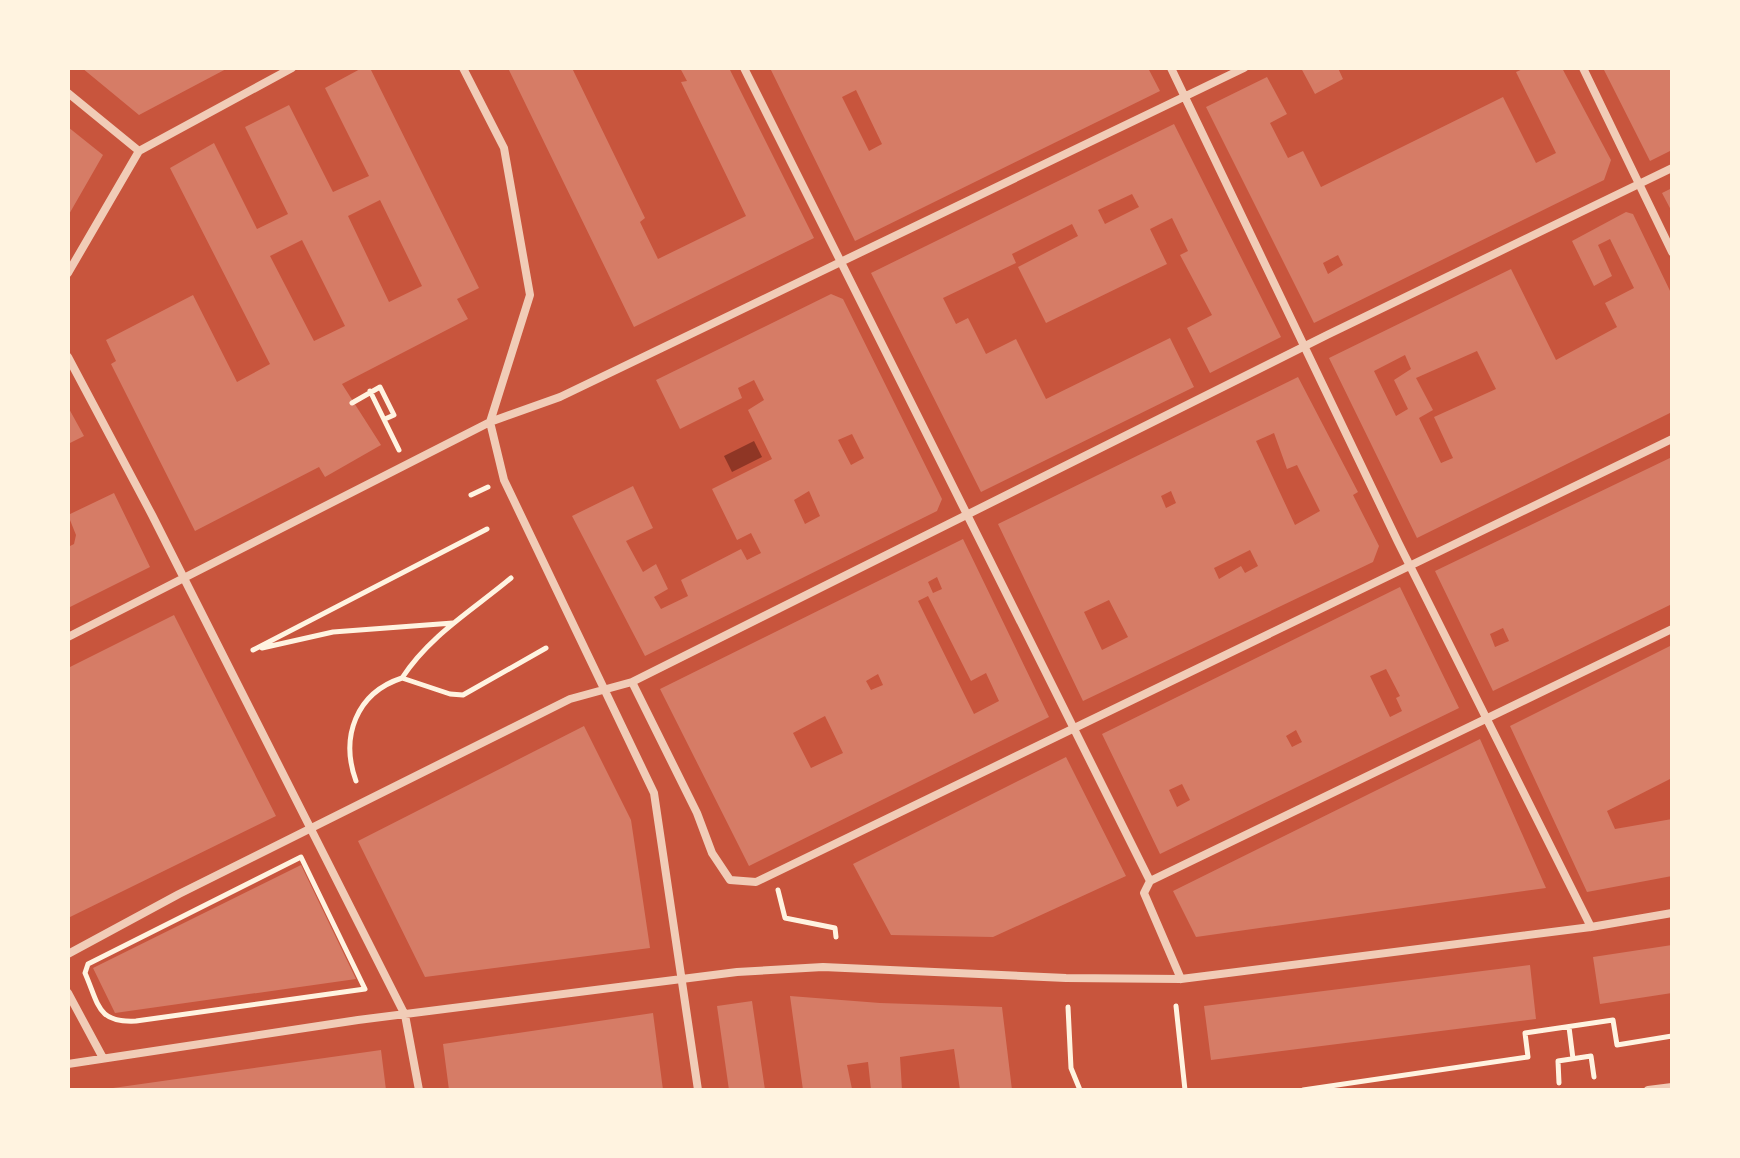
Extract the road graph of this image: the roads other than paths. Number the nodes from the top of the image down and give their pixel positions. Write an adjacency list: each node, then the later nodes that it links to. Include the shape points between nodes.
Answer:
1 (292, 68): 9 (street)
2 (463, 68): 17 (street, via 504,148 530,295)
3 (744, 68): 13 (street)
4 (1171, 68): 8 (street)
5 (1244, 68): 8 (street)
6 (1583, 68): 11 (street)
7 (68, 93): 9 (street)
8 (1185, 97): 13 (street); 15 (street)
9 (139, 151): 14 (street)
10 (1672, 168): 11 (street)
11 (1638, 185): 12 (street); 15 (street)
12 (1672, 252)
13 (840, 262): 17 (street, via 560,397); 19 (street)
14 (68, 273)
15 (1303, 347): 19 (street); 20 (street)
16 (68, 357): 21 (street)
17 (490, 422): 21 (street); 25 (street, via 504,480)
18 (1672, 439): 20 (street)
19 (968, 517): 24 (street); 27 (street)
20 (1409, 565): 26 (street); 27 (street)
21 (185, 580): 23 (street); 28 (street)
22 (1672, 629): 26 (street)
23 (68, 637)
24 (632, 682): 25 (street); 27 (street, via 712,853 730,880 756,882)
25 (606, 688): 28 (street, via 570,699); 33 (street, via 654,793)
26 (1490, 720): 29 (street); 31 (street)
27 (1075, 730): 29 (street)
28 (311, 830): 32 (street); 36 (street)
29 (1150, 881): 34 (street, via 1144,893)
30 (1672, 913): 31 (street)
31 (1591, 927): 34 (street)
32 (68, 954)
33 (680, 978): 34 (street, via 823,967); 36 (street); 41 (street)
34 (1181, 979)
35 (68, 993): 37 (street)
36 (405, 1015): 37 (street); 40 (street)
37 (103, 1058): 38 (street)
38 (68, 1064)
39 (1672, 1087): 42 (street)
40 (419, 1090)
41 (698, 1090)
42 (1648, 1090)

